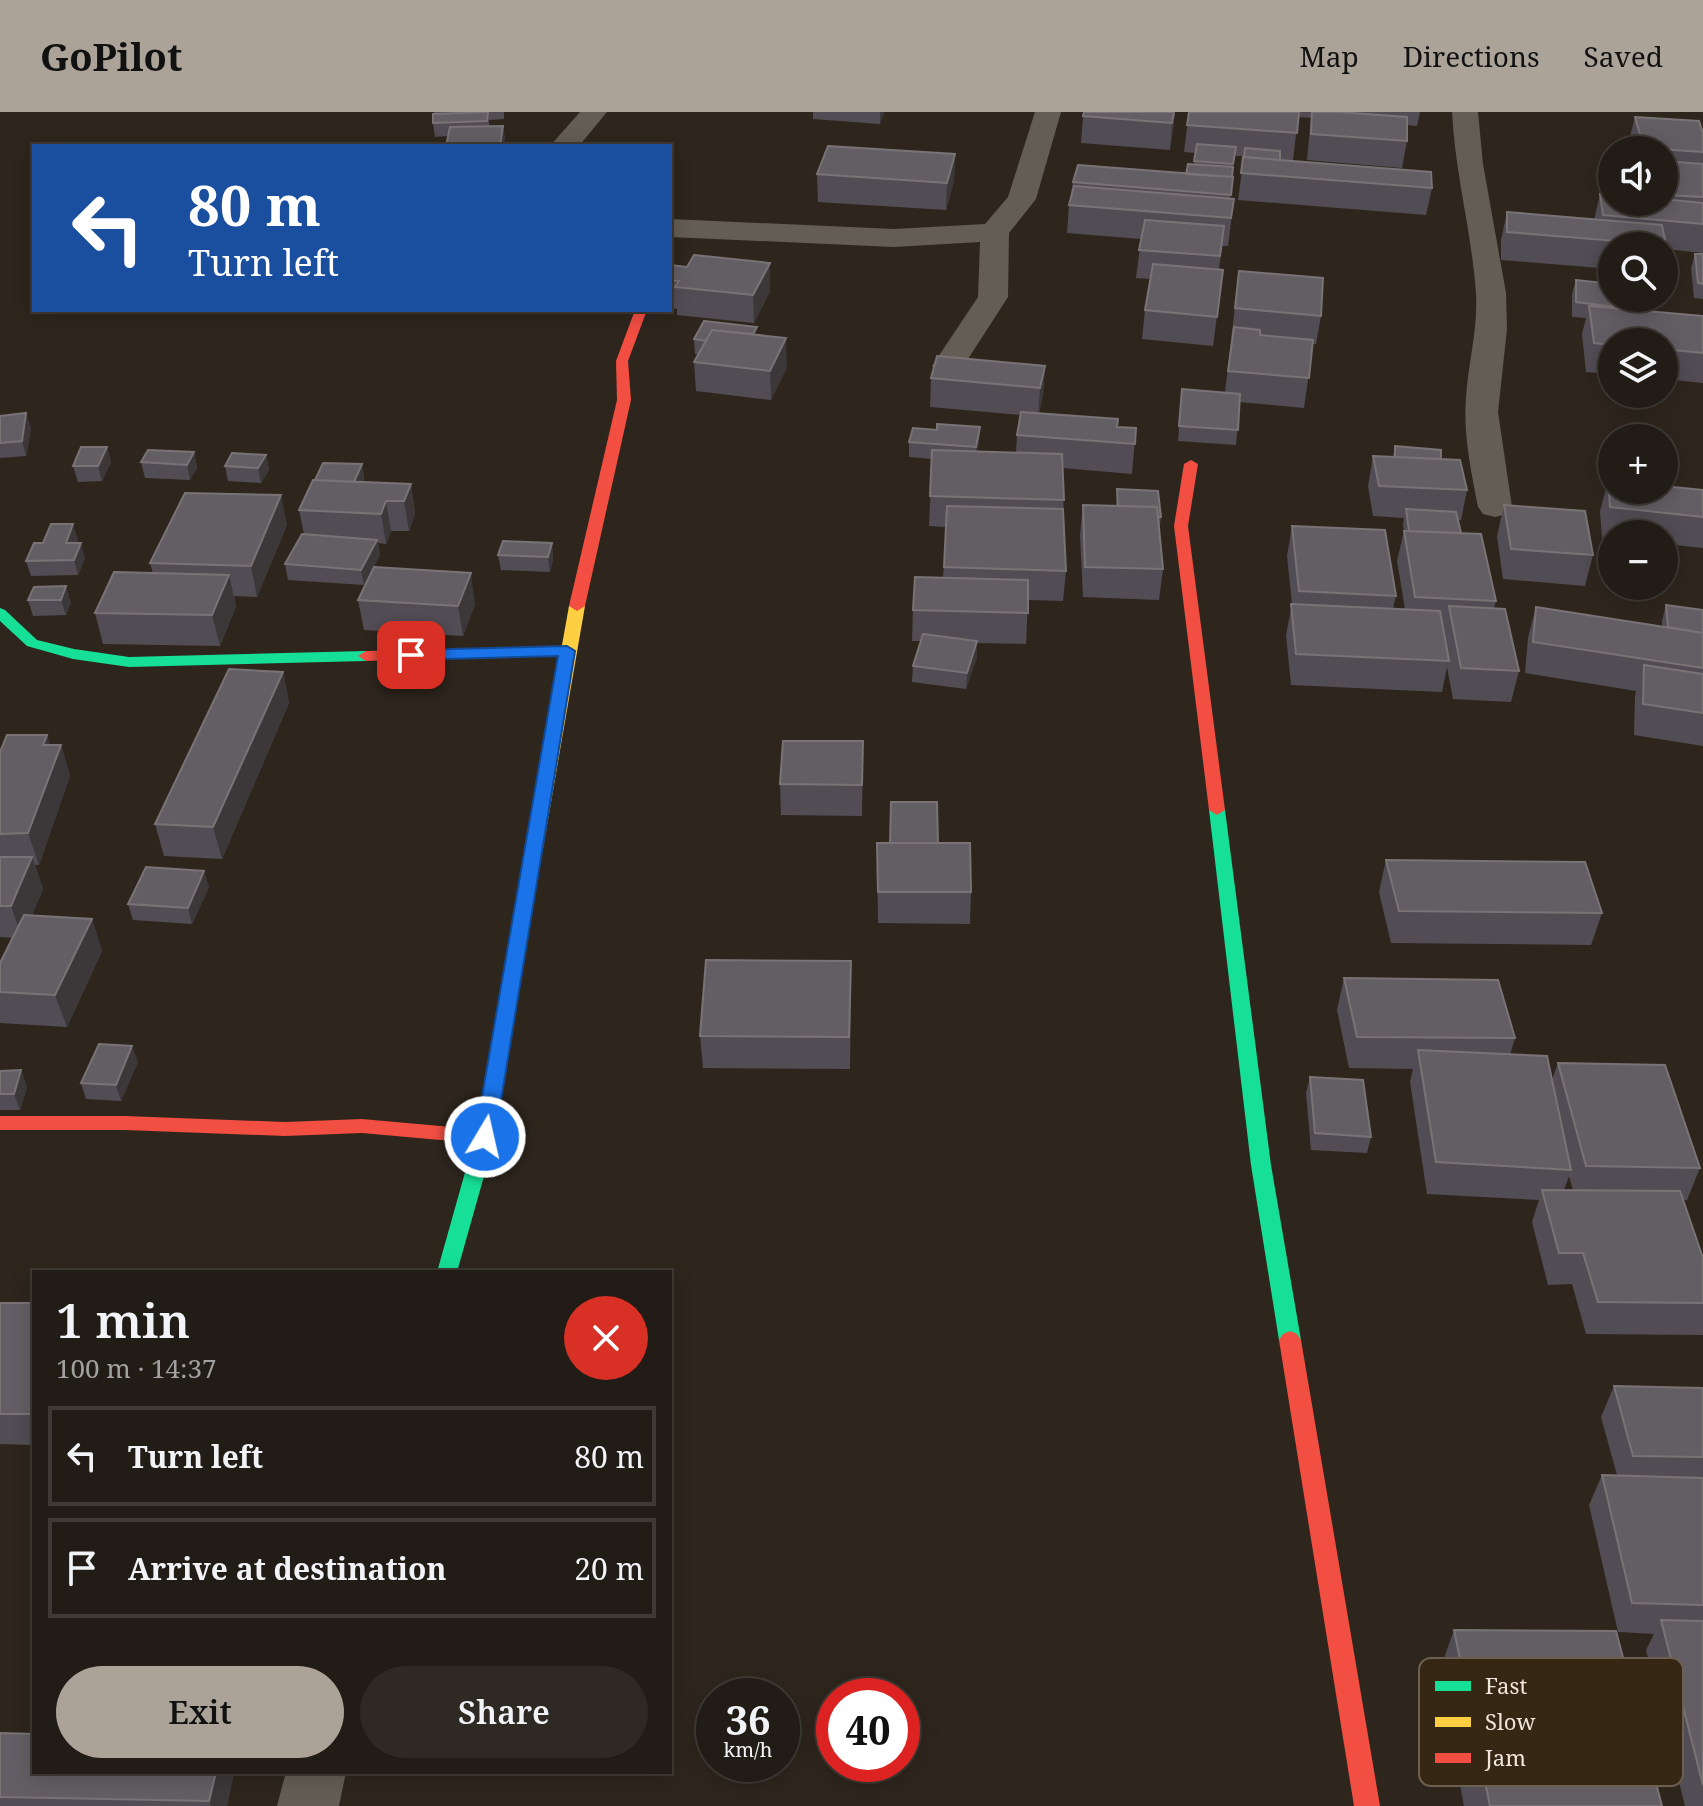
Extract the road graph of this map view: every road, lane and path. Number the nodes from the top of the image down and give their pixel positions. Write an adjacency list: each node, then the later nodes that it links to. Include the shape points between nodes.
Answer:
1 (594, 112): 4 (street)
2 (1048, 112): 6 (street, via 1022,199)
3 (1465, 112): 10 (street, via 1492,319 1482,401)
4 (566, 144)
5 (672, 228): 6 (street, via 894,238)
6 (994, 232): 8 (street, via 993,297)
7 (640, 312): 12 (street, via 622,361 624,400)
8 (948, 366)
9 (1191, 464): 18 (street, via 1181,526 1261,1165)
10 (1495, 507)
11 (0, 613): 12 (street, via 32,643 129,662)
12 (567, 651): 14 (street)
13 (0, 1123): 14 (street, via 362,1126)
14 (485, 1137): 15 (street)
15 (448, 1270)
16 (316, 1774): 17 (street)
17 (308, 1806)
18 (1367, 1806)

